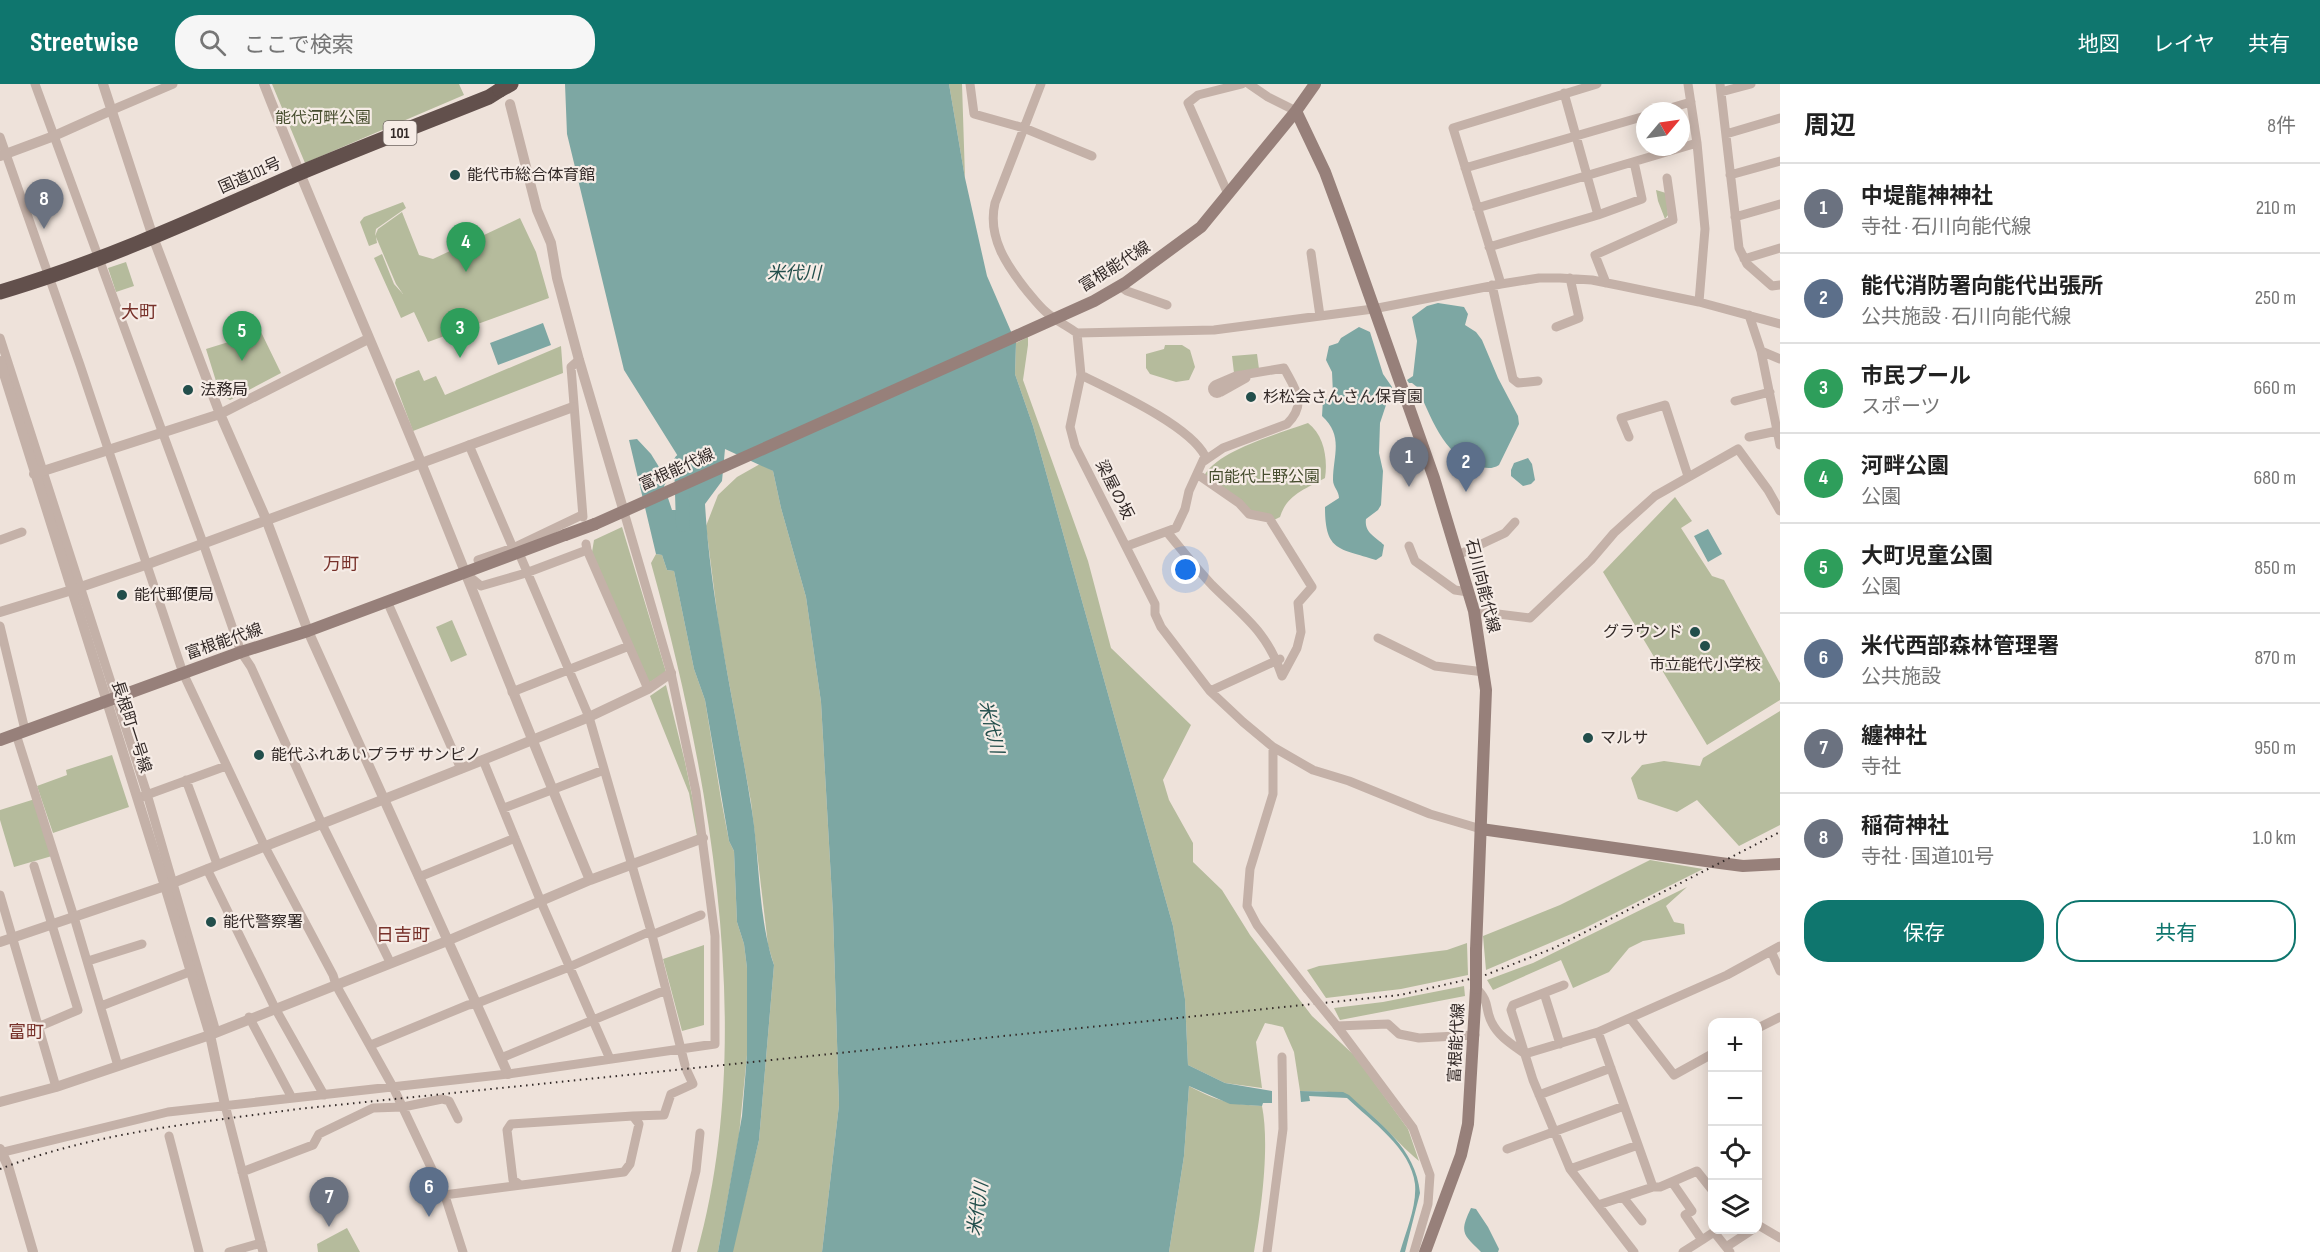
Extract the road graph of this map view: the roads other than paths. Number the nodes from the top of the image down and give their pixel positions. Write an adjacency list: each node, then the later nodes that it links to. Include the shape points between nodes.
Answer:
1 (35, 84): 26 (street)
2 (103, 84): 20 (street)
3 (173, 84): 20 (street)
4 (264, 84): 35 (street)
5 (970, 84): 24 (street, via 974,114)
6 (1041, 84): 24 (street)
7 (1195, 84): 17 (street)
8 (1242, 84): 17 (street)
9 (1249, 84): 21 (street)
10 (1315, 84): 21 (main road)
11 (1597, 84): 16 (street)
12 (1688, 84): 18 (street)
13 (1751, 84): 15 (street)
14 (506, 87): 35 (highway, 国道101号 / 101)
15 (1721, 88): 25 (street)
16 (1564, 93): 27 (street); 34 (street, via 1454,128)
17 (1198, 95): 39 (street, via 1188,103)
18 (1691, 102): 29 (street)
19 (510, 104): 70 (street, via 537,210 551,243)
20 (112, 110): 26 (street); 44 (street)
21 (1296, 111): 39 (main road, 富根能代線); 59 (main road, 石川向能代線, via 1328,180)
22 (1780, 118): 25 (street)
23 (1636, 119): 27 (street)
24 (1024, 129): 31 (street); 62 (street, via 995,203 993,228 1011,271)
25 (1726, 134): 37 (street)
26 (54, 136): 30 (street); 48 (street)
27 (1577, 136): 34 (street); 36 (street)
28 (0, 137): 30 (street)
29 (1697, 143): 33 (street); 57 (street, via 1705,229)
30 (4, 154): 50 (street)
31 (1092, 156)
32 (1780, 161): 37 (street)
33 (1634, 162): 36 (street); 42 (street, via 1642,199)
34 (1465, 168): 41 (street)
35 (299, 174): 44 (highway, 国道101号 / 101); 67 (street)
36 (1587, 176): 41 (street); 42 (street)
37 (1730, 176): 43 (street)
38 (1667, 178): 52 (street, via 1673,220 1595,255)
39 (1228, 194): 55 (main road, 富根能代線, via 1201,227)
40 (1780, 204): 43 (street)
41 (1477, 208): 45 (street)
42 (1598, 215): 45 (street)
43 (1735, 217): 49 (street)
44 (153, 237): 48 (highway, 国道101号 / 101); 79 (street)
45 (1489, 247): 53 (street)
46 (1780, 248): 49 (street)
47 (1311, 253): 61 (street)
48 (99, 257): 50 (highway, 国道101号 / 101); 81 (street)
49 (1744, 259): 54 (street, via 1772,286)
50 (50, 277): 56 (highway, 国道101号 / 101); 86 (street)
51 (1570, 278): 52 (street); 53 (street); 64 (street, via 1579,318)
52 (1606, 283): 57 (street)
53 (1497, 284): 59 (street); 73 (street, via 1513,379 1518,383)
54 (1780, 285)
55 (1120, 286): 58 (street); 62 (main road, 富根能代線)
56 (0, 292)
57 (1700, 302): 60 (street)
58 (1167, 305)
59 (1373, 309): 61 (street); 103 (main road, 石川向能代線)
60 (1749, 315): 63 (street); 68 (street)
61 (1320, 316): 65 (street, via 1214,330)
62 (1055, 319): 65 (street); 92 (main road, 富根能代線)
63 (1780, 324)
64 (1556, 327)
65 (1077, 333): 72 (street, 梁屋の坂)
66 (0, 338): 75 (street)
67 (368, 339): 79 (street); 88 (street)
68 (1761, 351): 69 (street); 76 (street)
69 (1780, 359)
70 (579, 360): 78 (street, via 571,367); 92 (street)
71 (0, 361): 75 (street, 長根町一号線)
72 (1081, 375): 87 (street, via 1182,431 1201,448 1206,456); 100 (street, 梁屋の坂, via 1070,427 1072,436)
73 (1538, 381)
74 (1218, 388): 87 (street, via 1285,370 1299,397 1298,406 1293,418 1280,428 1223,448)
75 (9, 391): 89 (street, 長根町一号線)
76 (1770, 392): 77 (street); 80 (street)
77 (1735, 401)
78 (573, 407): 84 (street); 102 (street, via 583,516)
79 (220, 414): 81 (street); 94 (street)
80 (1777, 431): 83 (street); 85 (street)
81 (162, 432): 86 (street); 99 (street)
82 (1629, 437): 91 (street, via 1621,418 1665,405)
83 (1749, 437)
84 (469, 445): 88 (street); 102 (street)
85 (1780, 445)
86 (110, 450): 89 (street); 105 (street)
87 (1204, 461): 90 (street)
88 (421, 463): 94 (street); 106 (street)
89 (38, 472): 108 (street, 長根町一号線)
90 (1197, 474): 97 (street, via 1176,528); 119 (street, via 1249,514 1269,518 1312,587 1298,603 1301,632)
91 (1688, 476): 93 (street, via 1738,449); 111 (street, via 1638,510 1530,618)
92 (629, 510): 102 (main road, 富根能代線, bridge); 124 (street)
93 (1780, 511)
94 (266, 519): 99 (street); 114 (street)
95 (1515, 522): 103 (street, via 1505,533)
96 (22, 532): 98 (street)
97 (1167, 532): 100 (street); 120 (street, via 1213,585 1256,626)
98 (0, 540)
99 (203, 543): 105 (street); 117 (street)
100 (1127, 546): 126 (street, 梁屋の坂, via 1155,604 1161,627)
101 (1409, 546): 109 (street, via 1415,561 1455,591)
102 (516, 551): 104 (street); 106 (main road, 富根能代線); 107 (street)
103 (1458, 555): 109 (main road, 石川向能代線)
104 (478, 560)
105 (148, 564): 108 (street); 123 (street)
106 (465, 572): 107 (street, via 481,586); 110 (main road, 富根能代線); 127 (street)
107 (526, 573): 116 (street, via 587,547); 121 (street)
108 (76, 589): 112 (street); 128 (street, 長根町一号線)
109 (1468, 592): 111 (main road, 石川向能代線)
110 (387, 601): 114 (main road, 富根能代線); 136 (street)
111 (1474, 611): 122 (main road, 石川向能代線)
112 (0, 612)
113 (0, 626): 118 (street)
114 (308, 631): 117 (main road, 富根能代線); 141 (street)
115 (1378, 638): 122 (street, via 1435,666)
116 (629, 646): 121 (street); 125 (street)
117 (241, 652): 123 (main road, 富根能代線); 143 (street, via 252,667)
118 (3, 653): 130 (street)
119 (1292, 658): 120 (street); 120 (street, via 1282,676)
120 (1276, 659): 126 (street)
121 (568, 669): 127 (street); 129 (street)
122 (1484, 672): 144 (main road, 石川向能代線)
123 (183, 673): 128 (main road, 富根能代線); 135 (street)
124 (671, 673): 125 (street); 146 (street)
125 (648, 689): 129 (street)
126 (1210, 691): 133 (street, 梁屋の坂)
127 (512, 692): 132 (street)
128 (111, 699): 130 (main road, 富根能代線); 140 (street, 長根町一号線)
129 (589, 717): 132 (street); 137 (street)
130 (20, 732): 131 (main road, 富根能代線); 158 (street)
131 (0, 740)
132 (532, 740): 134 (street); 139 (street)
133 (1273, 747): 144 (street, 梁屋の坂, via 1313,770); 183 (street, bridge, via 1273,794 1250,869 1247,906 1257,925)
134 (483, 760): 136 (street); 142 (street)
135 (226, 766): 138 (street); 147 (street)
136 (460, 769): 141 (street)
137 (604, 770): 139 (street); 151 (street)
138 (186, 780): 140 (street); 150 (street)
139 (552, 790): 142 (street); 153 (street)
140 (143, 797): 154 (street, 長根町一号線)
141 (384, 800): 143 (street); 152 (street)
142 (504, 808): 145 (street)
143 (322, 824): 147 (street); 167 (street)
144 (1482, 829): 148 (main road, via 1731,864); 173 (main road, 富根能代線, bridge)
145 (514, 838): 152 (street); 156 (street)
146 (704, 838): 151 (street); 191 (street, via 715,936 715,1044)
147 (264, 845): 150 (street); 171 (street)
148 (1780, 864)
149 (34, 866): 159 (street)
150 (212, 866): 154 (street); 178 (street)
151 (631, 866): 153 (street); 160 (street)
152 (418, 877): 162 (street)
153 (590, 880): 156 (street)
154 (169, 884): 158 (street); 169 (street, 長根町一号線)
155 (0, 895): 161 (street)
156 (541, 902): 162 (street); 168 (street)
157 (701, 915): 160 (street)
158 (74, 916): 159 (street); 166 (street)
159 (53, 924): 161 (street); 185 (street, via 78,1010)
160 (651, 933): 168 (street); 174 (street)
161 (11, 939): 163 (street); 185 (street)
162 (447, 941): 167 (street); 177 (street)
163 (0, 942)
164 (142, 944): 166 (street)
165 (1775, 949): 170 (street); 181 (street)
166 (88, 962): 176 (street)
167 (390, 962): 171 (street)
168 (568, 967): 177 (street); 182 (street)
169 (194, 970): 176 (street); 187 (street, 長根町一号線)
170 (1780, 971)
171 (336, 985): 178 (street); 190 (street)
172 (1564, 985): 175 (street)
173 (1476, 988): 188 (main road, 富根能代線); 192 (street, via 1486,998 1492,1023 1503,1038)
174 (666, 990): 182 (street); 191 (street)
175 (1544, 993): 189 (street); 192 (street, via 1513,1005 1511,1010)
176 (101, 1005): 197 (street)
177 (475, 1005): 190 (street); 195 (street)
178 (275, 1008): 179 (street); 202 (street)
179 (249, 1017): 187 (street); 204 (street)
180 (1780, 1017): 184 (street)
181 (1630, 1018): 186 (street); 193 (street, via 1674,1075)
182 (593, 1020): 195 (street); 196 (street)
183 (1336, 1026): 188 (street, via 1388,1023 1399,1034 1419,1038); 239 (street, via 1413,1128 1430,1175 1428,1203)
184 (1762, 1026)
185 (38, 1027): 200 (street)
186 (1598, 1032): 189 (street); 198 (street)
187 (213, 1033): 197 (street); 206 (street, 長根町一号線)
188 (1475, 1035): 240 (main road, 富根能代線, via 1468,1124 1461,1155)
189 (1560, 1044): 192 (street)
190 (371, 1045): 201 (street)
191 (681, 1049): 196 (street); 209 (street, via 693,1084 671,1094 664,1115)
192 (1525, 1054): 203 (street)
193 (1708, 1056)
194 (1282, 1057): 238 (street, via 1284,1113)
195 (501, 1058): 199 (street)
196 (610, 1059): 199 (street)
197 (118, 1066): 200 (street)
198 (1611, 1068): 203 (street); 207 (street)
199 (508, 1074): 201 (street)
200 (56, 1087): 205 (street)
201 (393, 1087): 202 (street); 208 (street)
202 (324, 1095): 204 (street)
203 (1539, 1095): 211 (street)
204 (292, 1098): 206 (street)
205 (0, 1102)
206 (225, 1105): 216 (street, via 168,1112); 218 (street)
207 (1624, 1106): 211 (street); 214 (street)
208 (403, 1107): 210 (street, via 442,1099 449,1101); 218 (street, via 373,1108 319,1134 313,1145); 223 (street)
209 (633, 1116): 220 (street, via 639,1124 630,1164 624,1172); 220 (street, via 511,1124 507,1130 513,1180)
210 (459, 1119)
211 (1554, 1132): 215 (street); 217 (street)
212 (700, 1133): 237 (street, via 696,1171)
213 (169, 1136): 234 (street)
214 (1638, 1145): 217 (street); 222 (street)
215 (1507, 1149)
216 (0, 1152): 233 (street, via 8,1166)
217 (1570, 1169): 225 (street)
218 (242, 1172): 231 (street)
219 (1672, 1182): 221 (street, via 1697,1171); 222 (street); 230 (street, via 1692,1210 1686,1215)
220 (519, 1184): 223 (street)
221 (1708, 1184)
222 (1653, 1187): 224 (street)
223 (444, 1195): 236 (street)
224 (1623, 1197): 225 (street); 226 (street)
225 (1598, 1205): 241 (street)
226 (1642, 1221)
227 (1762, 1228): 229 (street)
228 (1747, 1234): 232 (street)
229 (1780, 1238)
230 (1702, 1240): 232 (street, via 1714,1232); 242 (street)
231 (262, 1248): 235 (street)
232 (1728, 1250)
233 (33, 1252)
234 (200, 1252)
235 (229, 1252)
236 (463, 1252)
237 (676, 1252)
238 (1267, 1252)
239 (1414, 1252)
240 (1425, 1252)
241 (1634, 1252)
242 (1684, 1252)

